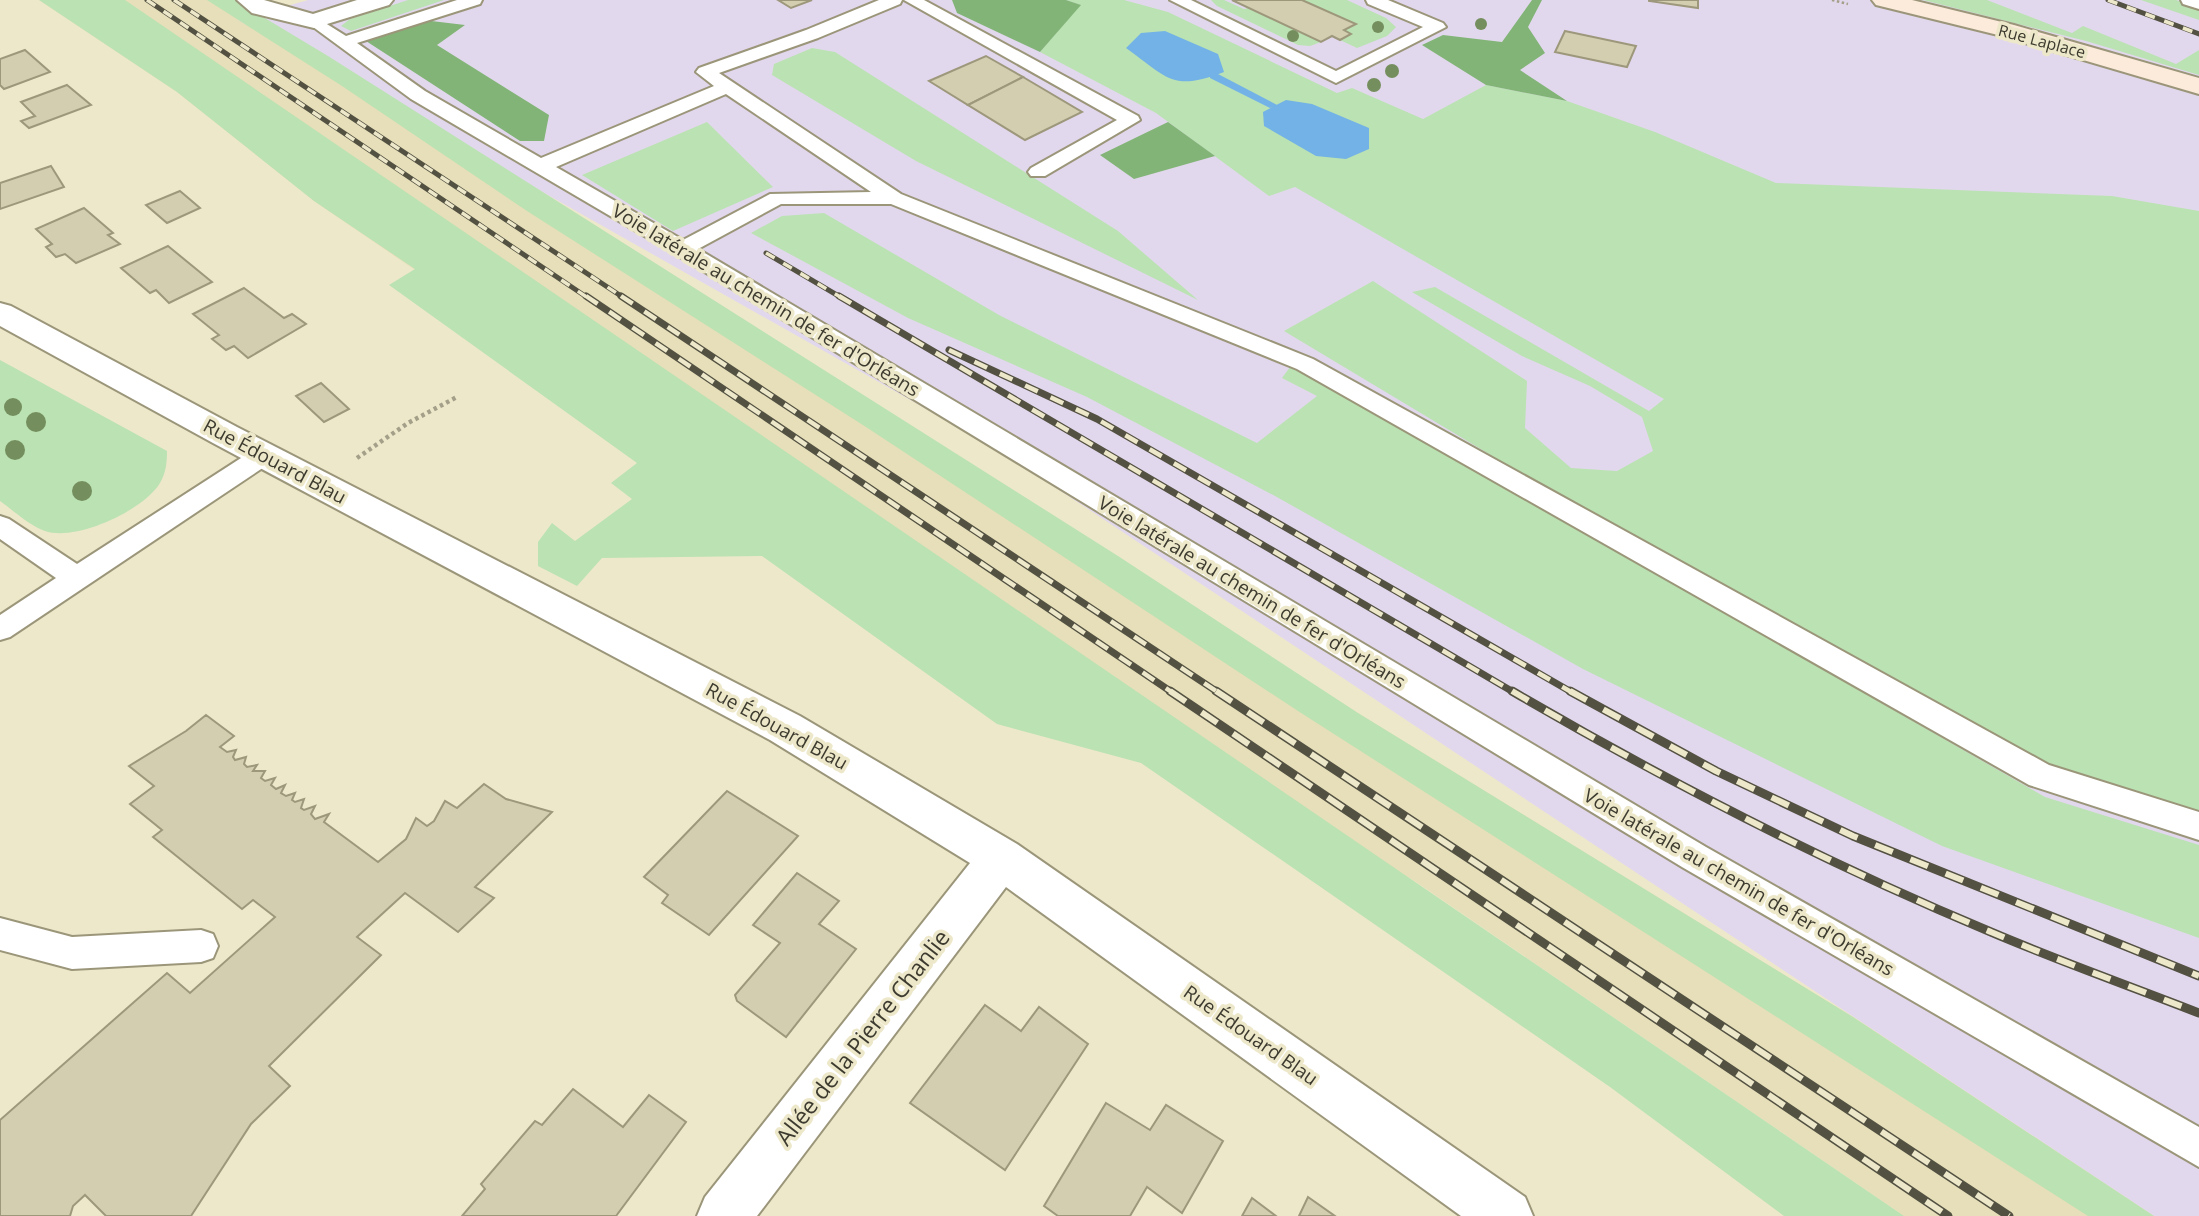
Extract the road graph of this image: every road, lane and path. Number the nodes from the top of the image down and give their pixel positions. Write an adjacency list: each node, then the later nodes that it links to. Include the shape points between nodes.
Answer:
1 (249, 0): 11 (street, via 260,8)
2 (474, 0): 12 (lane)
3 (894, 0): 14 (lane, via 705,72)
4 (912, 0): 16 (lane, via 1131,120)
5 (1178, 0): 6 (lane, via 1336,78 1437,27)
6 (1374, 0)
7 (1884, 0): 13 (street, Rue Laplace)
8 (2189, 0): 10 (lane)
9 (364, 2): 11 (street)
10 (2199, 4)
11 (314, 22): 12 (lane, Voie latérale au chemin de fer d'Orléans)
12 (344, 42): 15 (lane, Voie latérale au chemin de fer d'Orléans, via 418,95)
13 (2199, 86)
14 (728, 87): 15 (lane); 17 (lane)
15 (540, 166): 18 (lane, Voie latérale au chemin de fer d'Orléans)
16 (1038, 172)
17 (894, 198): 18 (lane, via 777,198); 26 (lane, via 1306,364 2040,776)
18 (683, 249): 30 (lane, Voie latérale au chemin de fer d'Orléans, via 1694,857)
19 (0, 313): 21 (street, Rue Édouard Blau)
20 (457, 397): 22 (path, via 408,423)
21 (264, 455): 24 (lane); 27 (street, Rue Édouard Blau, via 785,728)
22 (347, 466)
23 (0, 526): 24 (lane)
24 (77, 578): 25 (lane)
25 (0, 629)
26 (2199, 826)
27 (1001, 858): 31 (street, Allée de la Pierre Chanlie); 32 (street, Rue Édouard Blau)
28 (0, 934): 29 (lane, via 72,953)
29 (201, 946)
30 (2199, 1148)
31 (724, 1216)
32 (1506, 1216)

